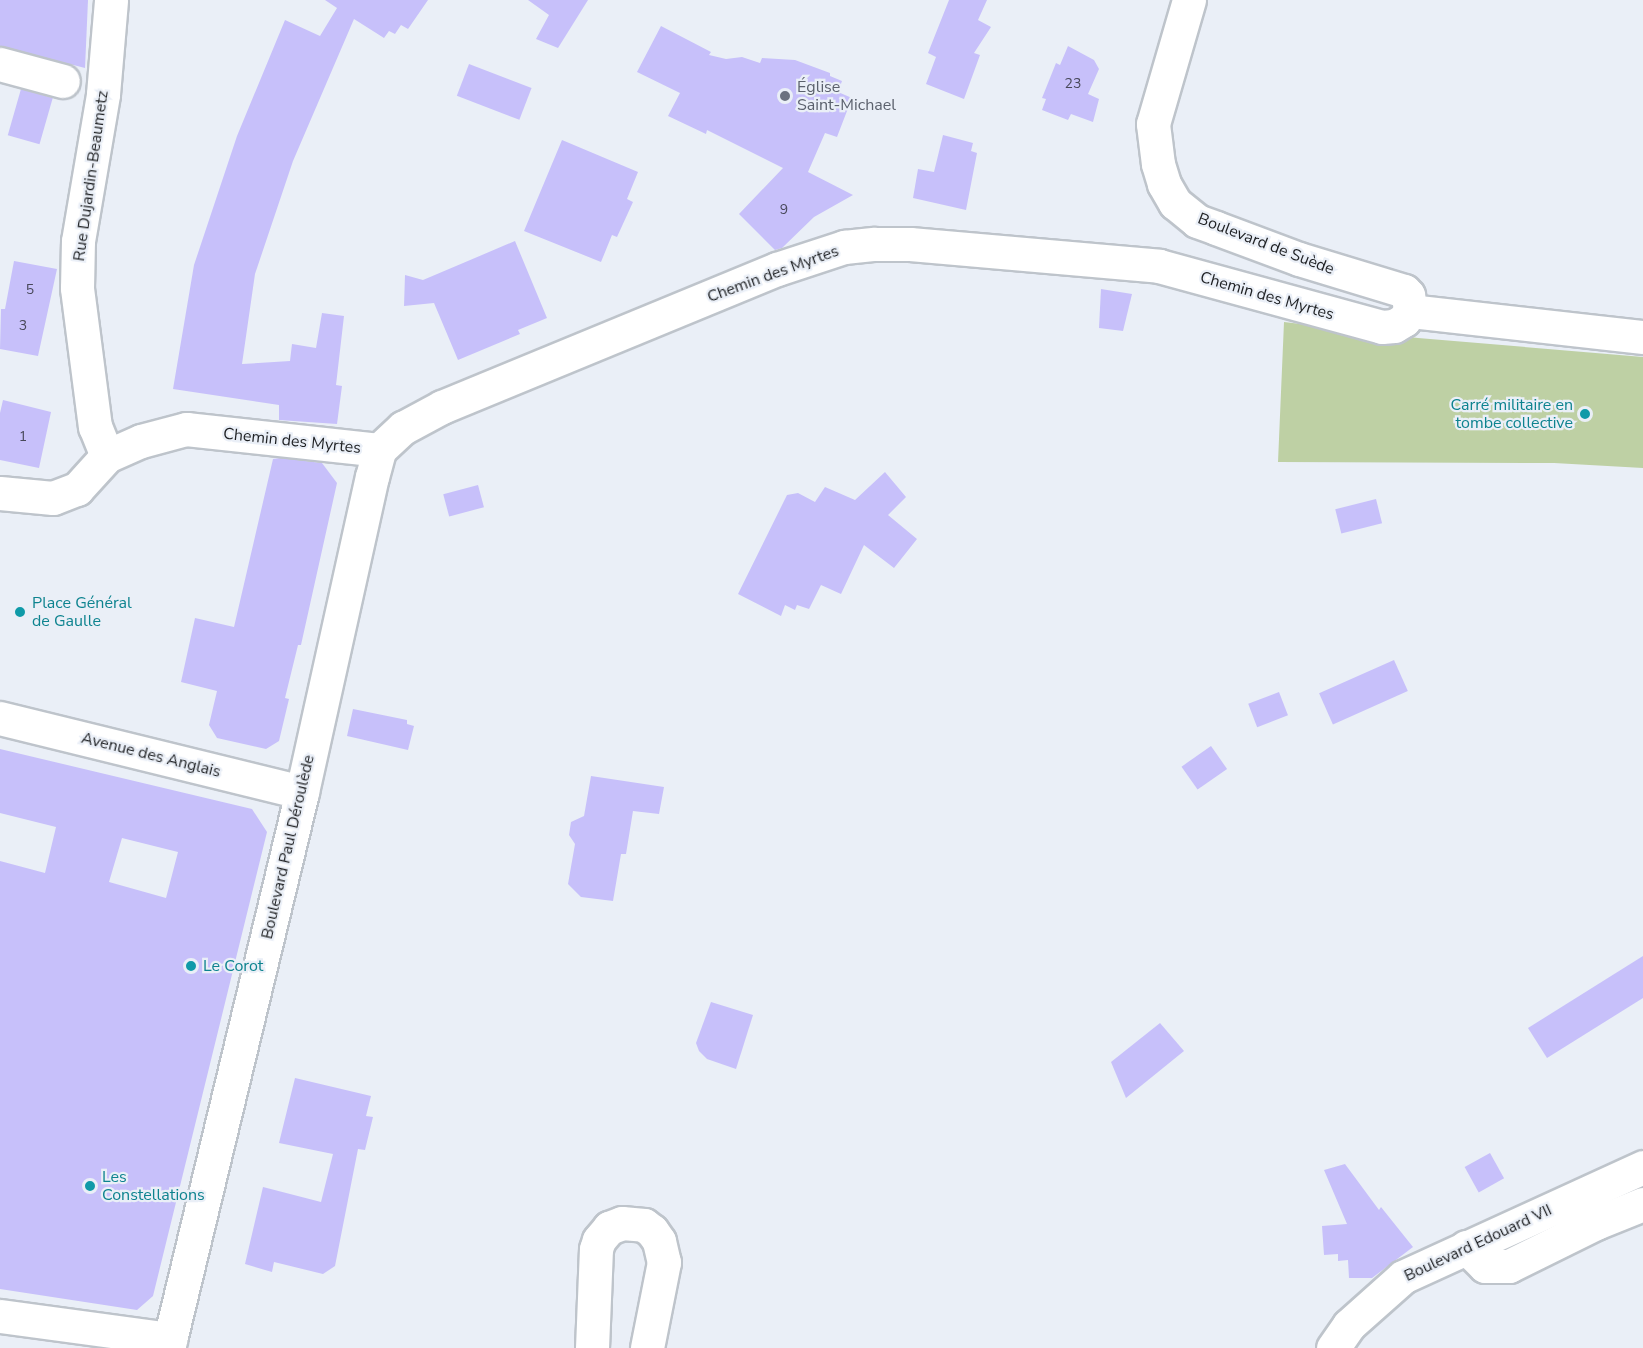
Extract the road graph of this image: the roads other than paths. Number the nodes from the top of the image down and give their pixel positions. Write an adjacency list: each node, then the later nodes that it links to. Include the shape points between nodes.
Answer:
1 (111, 0): 8 (street, Rue Dujardin-Beaumetz, via 103,94 78,242 77,288 95,426)
2 (1190, 0): 5 (street, Boulevard de Suède, via 1153,124 1158,164 1175,203 1197,221 1299,259 1404,291)
3 (1, 69): 4 (street)
4 (63, 81)
5 (1410, 311): 6 (street); 7 (street, Chemin des Myrtes, via 1394,326 1382,327 1159,266 910,244 844,247 777,269 442,407 403,429)
6 (1643, 337)
7 (379, 450): 8 (street, Chemin des Myrtes, via 186,429 141,441); 11 (street, Boulevard Paul Déroulède)
8 (107, 456): 9 (street, via 77,489 53,498)
9 (0, 493)
10 (0, 718): 11 (street, Avenue des Anglais)
11 (302, 792): 16 (street, Boulevard Paul Déroulède)
12 (1643, 1167): 14 (street, Boulevard Edouard VII)
13 (1643, 1204): 14 (street, via 1509,1266 1485,1266)
14 (1466, 1246): 19 (street, Boulevard Edouard VII, via 1403,1276 1349,1325)
15 (0, 1316): 16 (street)
16 (169, 1344)
17 (592, 1348): 18 (street, via 596,1249 609,1228 622,1223 644,1225 651,1231 659,1241 664,1262)
18 (647, 1348)
19 (1333, 1348)

